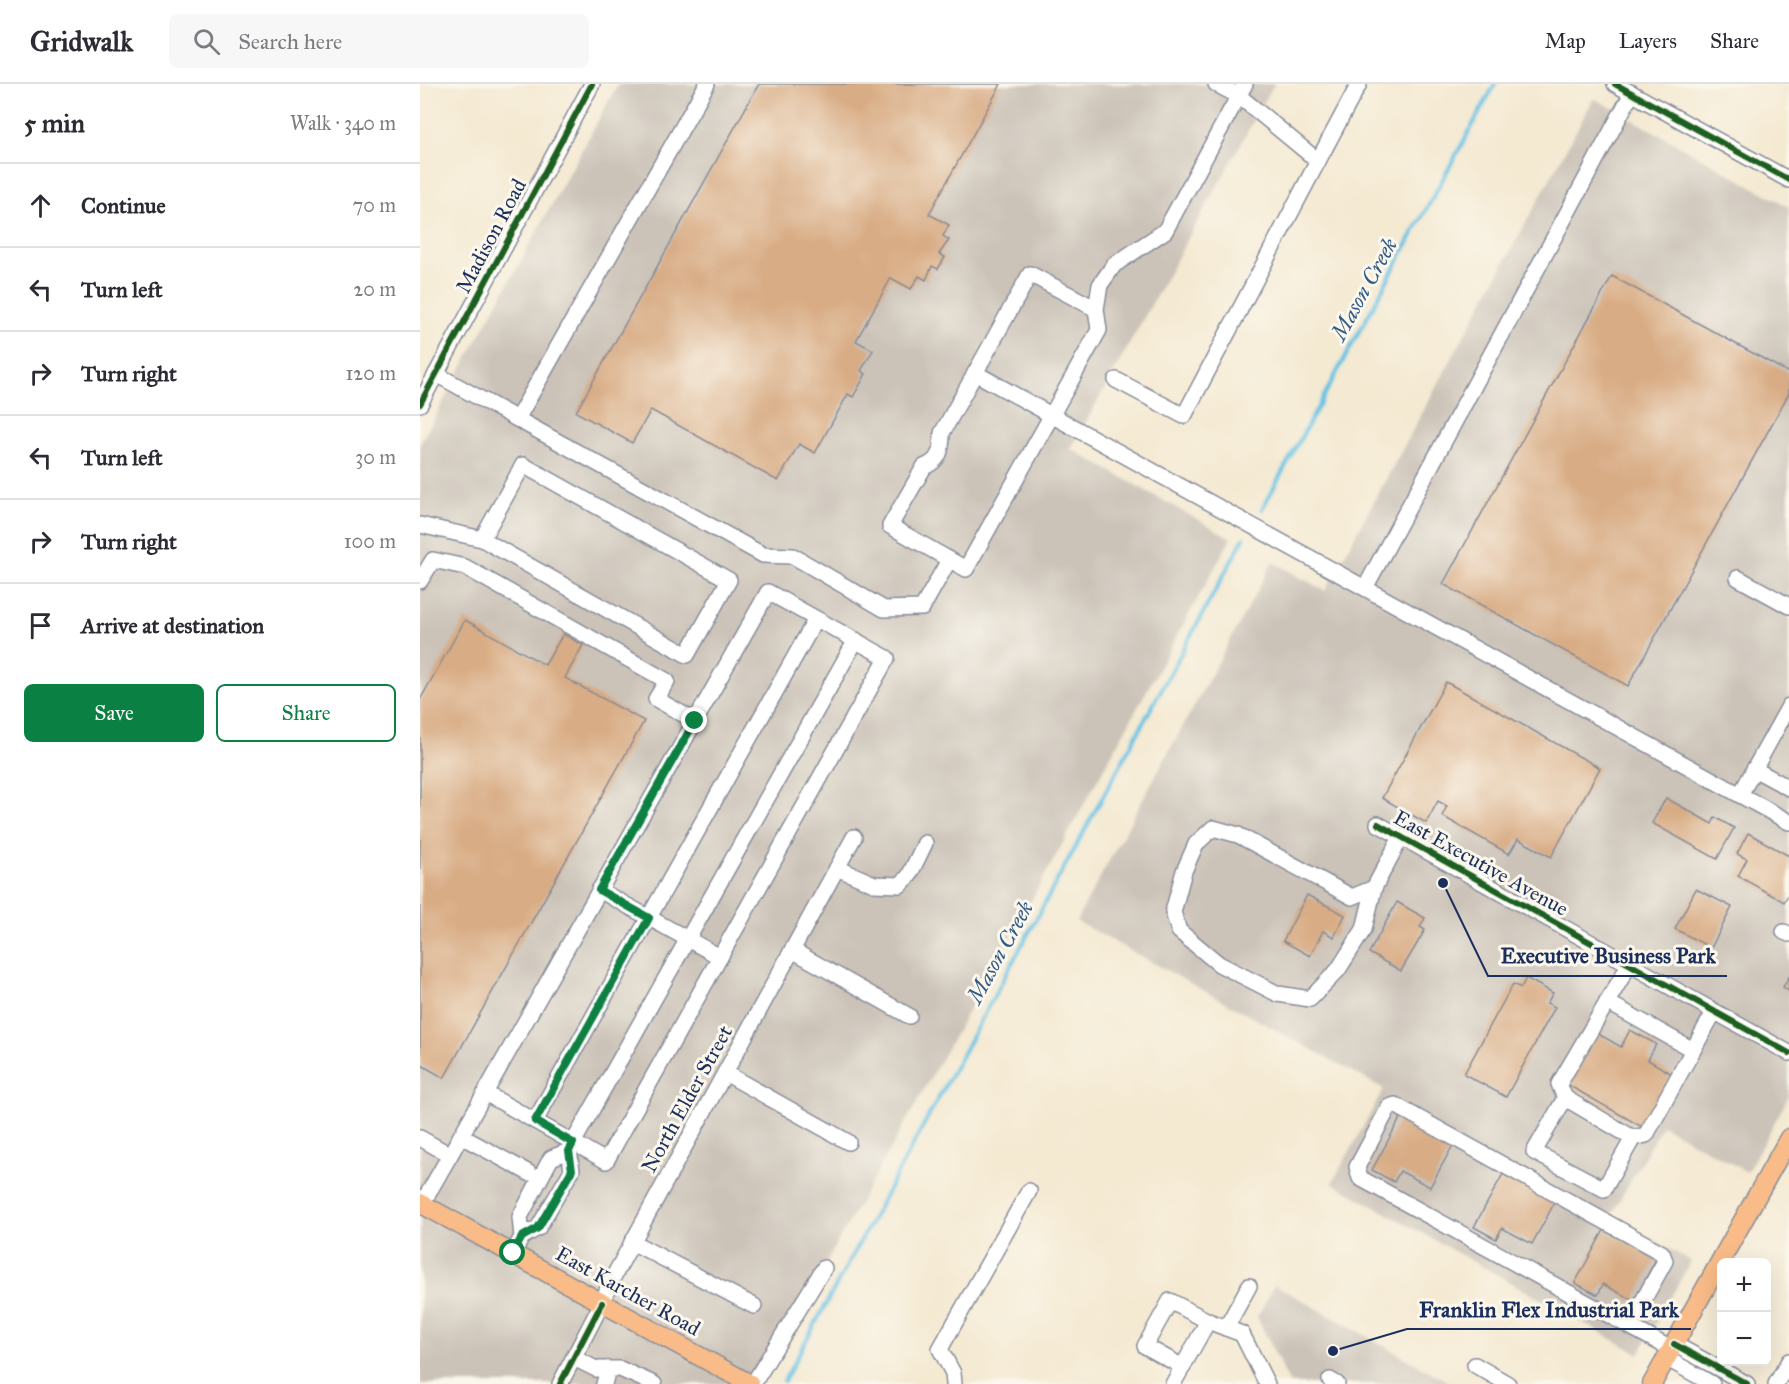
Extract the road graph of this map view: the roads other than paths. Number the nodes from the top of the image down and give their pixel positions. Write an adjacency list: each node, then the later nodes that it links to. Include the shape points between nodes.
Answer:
1 (592, 84): 12 (street, Madison Road)
2 (707, 84): 16 (street)
3 (1216, 84): 6 (street)
4 (1359, 84): 8 (street)
5 (1615, 84): 7 (street)
6 (1242, 90): 8 (street); 10 (street, via 1165,231 1114,265)
7 (1632, 93): 9 (street); 22 (street)
8 (1318, 162): 13 (street, via 1184,416)
9 (1789, 180)
10 (1090, 306): 11 (street, via 1030,274); 15 (street, via 1099,330)
11 (975, 373): 15 (street); 19 (street, via 942,433 942,450 933,464 924,467 890,526)
12 (436, 374): 14 (street, Madison Road); 16 (street)
13 (1116, 380)
14 (420, 404)
15 (1051, 416): 19 (street, via 966,569); 22 (street)
16 (517, 419): 19 (street, via 763,555 793,556 884,609 922,608)
17 (420, 525): 18 (street)
18 (482, 539): 18 (street, via 687,655 729,580 523,465)
19 (949, 560)
20 (1738, 578): 23 (street)
21 (420, 581): 27 (street, via 433,560 465,567 667,681 656,699)
22 (1365, 588): 30 (street)
23 (1789, 606)
24 (816, 619): 25 (street); 27 (street, via 768,592); 39 (street)
25 (856, 640): 40 (street); 42 (street, via 887,658)
26 (1789, 706): 28 (street)
27 (695, 721): 38 (street)
28 (1754, 769): 29 (street); 30 (street)
29 (1789, 788)
30 (1740, 795): 31 (street)
31 (1789, 822)
32 (1378, 824): 34 (street, East Executive Avenue)
33 (854, 837): 36 (street, North Elder Street)
34 (1401, 837): 37 (street); 43 (street, East Executive Avenue)
35 (926, 843): 36 (street, via 900,885 874,884)
36 (837, 868): 41 (street, North Elder Street)
37 (1374, 888): 37 (street, via 1352,897 1238,835 1213,828 1196,844 1173,912 1179,931 1219,964 1278,994 1310,999 1338,970 1364,929)
38 (599, 890): 39 (street); 50 (street)
39 (649, 918): 40 (street); 52 (street)
40 (688, 939): 42 (street); 58 (street)
41 (792, 950): 46 (street); 49 (street, North Elder Street)
42 (720, 957): 58 (street, via 606,1161)
43 (1629, 965): 44 (street); 45 (street, East Executive Avenue)
44 (1607, 1002): 47 (street); 51 (street, via 1559,1084)
45 (1714, 1012): 47 (street); 48 (street, East Executive Avenue)
46 (909, 1016)
47 (1693, 1050): 55 (street, via 1646,1135)
48 (1789, 1053)
49 (725, 1073): 57 (street); 63 (street, North Elder Street)
50 (484, 1093): 52 (street); 53 (street)
51 (1566, 1098): 55 (street); 55 (street, via 1534,1152 1604,1189)
52 (535, 1121): 58 (street)
53 (461, 1136): 59 (street); 60 (street)
54 (420, 1138): 59 (street)
55 (1633, 1138)
56 (1789, 1138): 72 (main road)
57 (848, 1142)
58 (571, 1147): 64 (street, via 572,1170 538,1228); 64 (street, via 551,1158 520,1217)
59 (450, 1155): 62 (street)
60 (529, 1173)
61 (1029, 1191): 82 (street, via 940,1349 953,1373)
62 (421, 1203): 64 (main road, East Karcher Road)
63 (632, 1242): 67 (street, North Elder Street); 68 (street)
64 (518, 1245): 67 (main road, East Karcher Road)
65 (824, 1268): 81 (street)
66 (1249, 1286): 71 (street)
67 (602, 1303): 73 (street, North Elder Street); 81 (main road, East Karcher Road)
68 (754, 1306)
69 (1208, 1321): 71 (street); 76 (street); 76 (street, via 1170,1300 1145,1346)
70 (1629, 1326): 70 (street, via 1665,1261 1662,1253 1395,1105 1389,1107 1357,1167 1360,1178); 72 (street)
71 (1226, 1328): 84 (street, via 1242,1334)
72 (1670, 1350): 86 (main road); 87 (street); 88 (street)
73 (574, 1358): 77 (street, via 596,1369); 78 (street, North Elder Street)
74 (1789, 1361): 89 (street)
75 (1475, 1365): 85 (street)
76 (1183, 1367): 83 (street)
77 (608, 1369): 79 (street); 80 (street, via 620,1369)
78 (560, 1384)
79 (604, 1384)
80 (654, 1384)
81 (752, 1384)
82 (954, 1384)
83 (1173, 1384)
84 (1267, 1384)
85 (1508, 1384)
86 (1652, 1384)
87 (1712, 1384)
88 (1747, 1384)
89 (1776, 1384)

